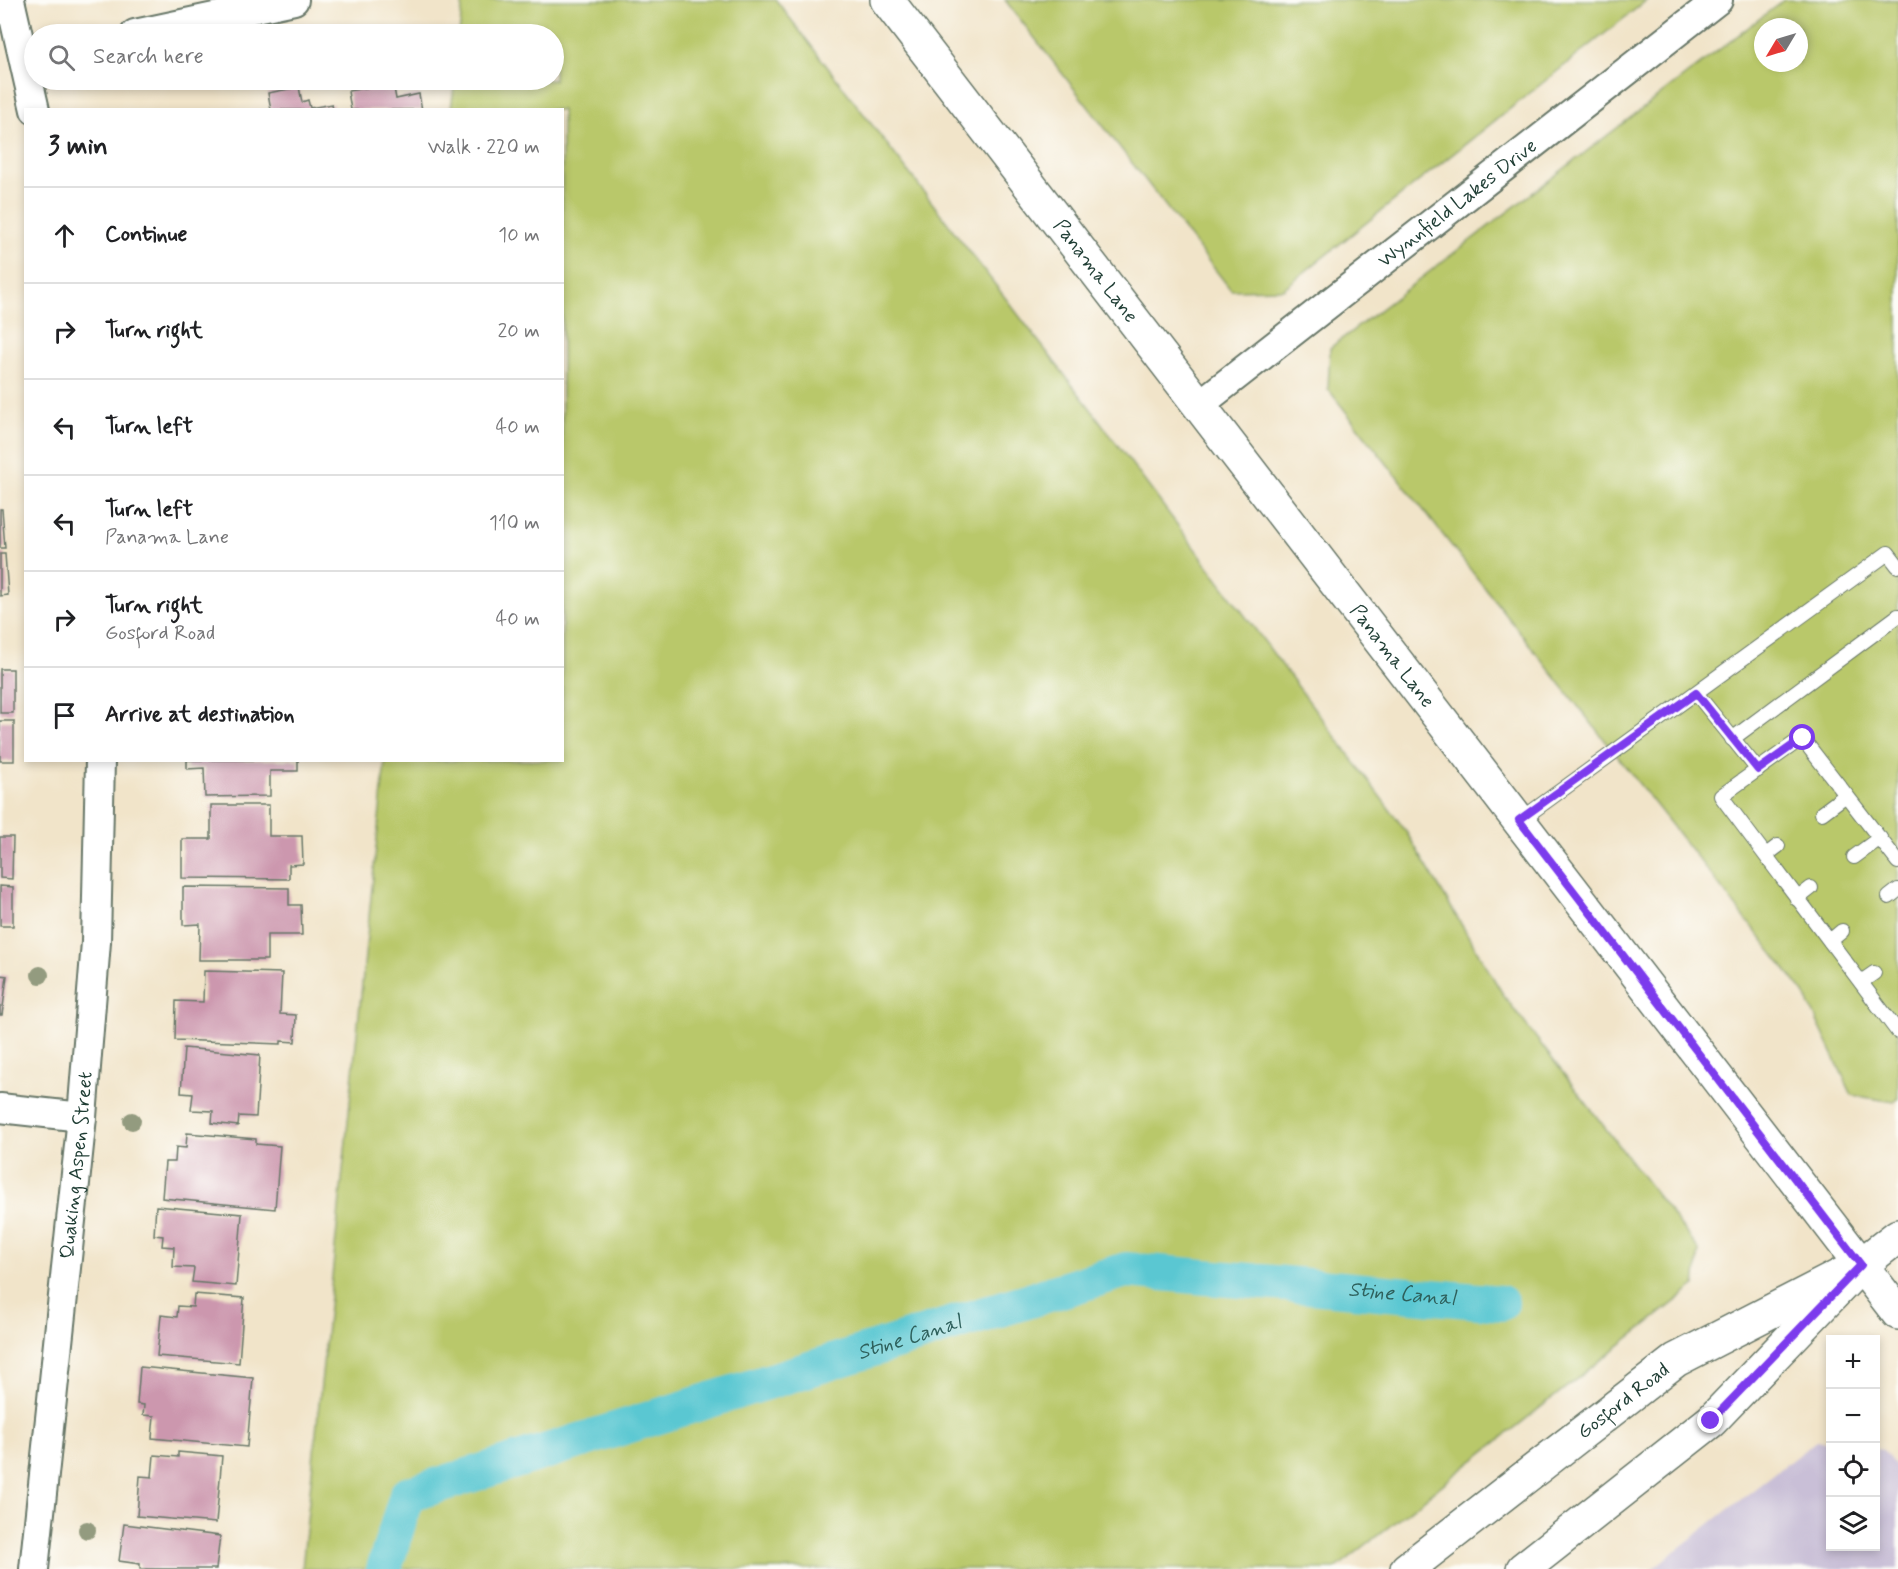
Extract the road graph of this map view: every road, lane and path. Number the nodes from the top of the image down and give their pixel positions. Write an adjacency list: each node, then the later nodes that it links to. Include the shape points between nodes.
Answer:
1 (10, 0): 6 (street)
2 (294, 0): 5 (street)
3 (887, 0): 9 (main road, Panama Lane)
4 (1718, 0): 9 (street, Wynnfield Lakes Drive)
5 (182, 24)
6 (24, 42)
7 (33, 90): 8 (street)
8 (35, 108)
9 (1199, 405): 18 (main road, Panama Lane)
10 (1898, 566): 12 (lane, via 1888,553)
11 (1898, 616): 13 (lane)
12 (1696, 693): 13 (lane); 18 (lane)
13 (1732, 739): 15 (lane)
14 (100, 762): 32 (street, Quaking Aspen Street, via 96,942)
15 (1758, 770): 16 (lane, via 1803,738); 21 (lane, via 1721,796)
16 (1846, 795): 17 (lane); 19 (lane)
17 (1822, 813)
18 (1519, 820): 34 (main road, Panama Lane)
19 (1880, 838): 22 (lane); 23 (lane)
20 (1778, 846): 21 (lane)
21 (1766, 855): 25 (lane)
22 (1854, 857)
23 (1898, 862)
24 (1811, 888): 25 (lane)
25 (1797, 898): 27 (lane)
26 (1842, 931): 27 (lane)
27 (1830, 940): 29 (lane)
28 (1874, 973): 29 (lane)
29 (1861, 982): 30 (lane)
30 (1898, 1032)
31 (0, 1108): 32 (street)
32 (82, 1117): 36 (street, Quaking Aspen Street)
33 (1898, 1236): 34 (main road, Gosford Road)
34 (1861, 1265): 35 (main road, Panama Lane); 37 (main road, Gosford Road, via 1676,1360); 38 (main road, Gosford Road, via 1711,1421)
35 (1898, 1313)
36 (34, 1569)
37 (1407, 1569)
38 (1523, 1569)

